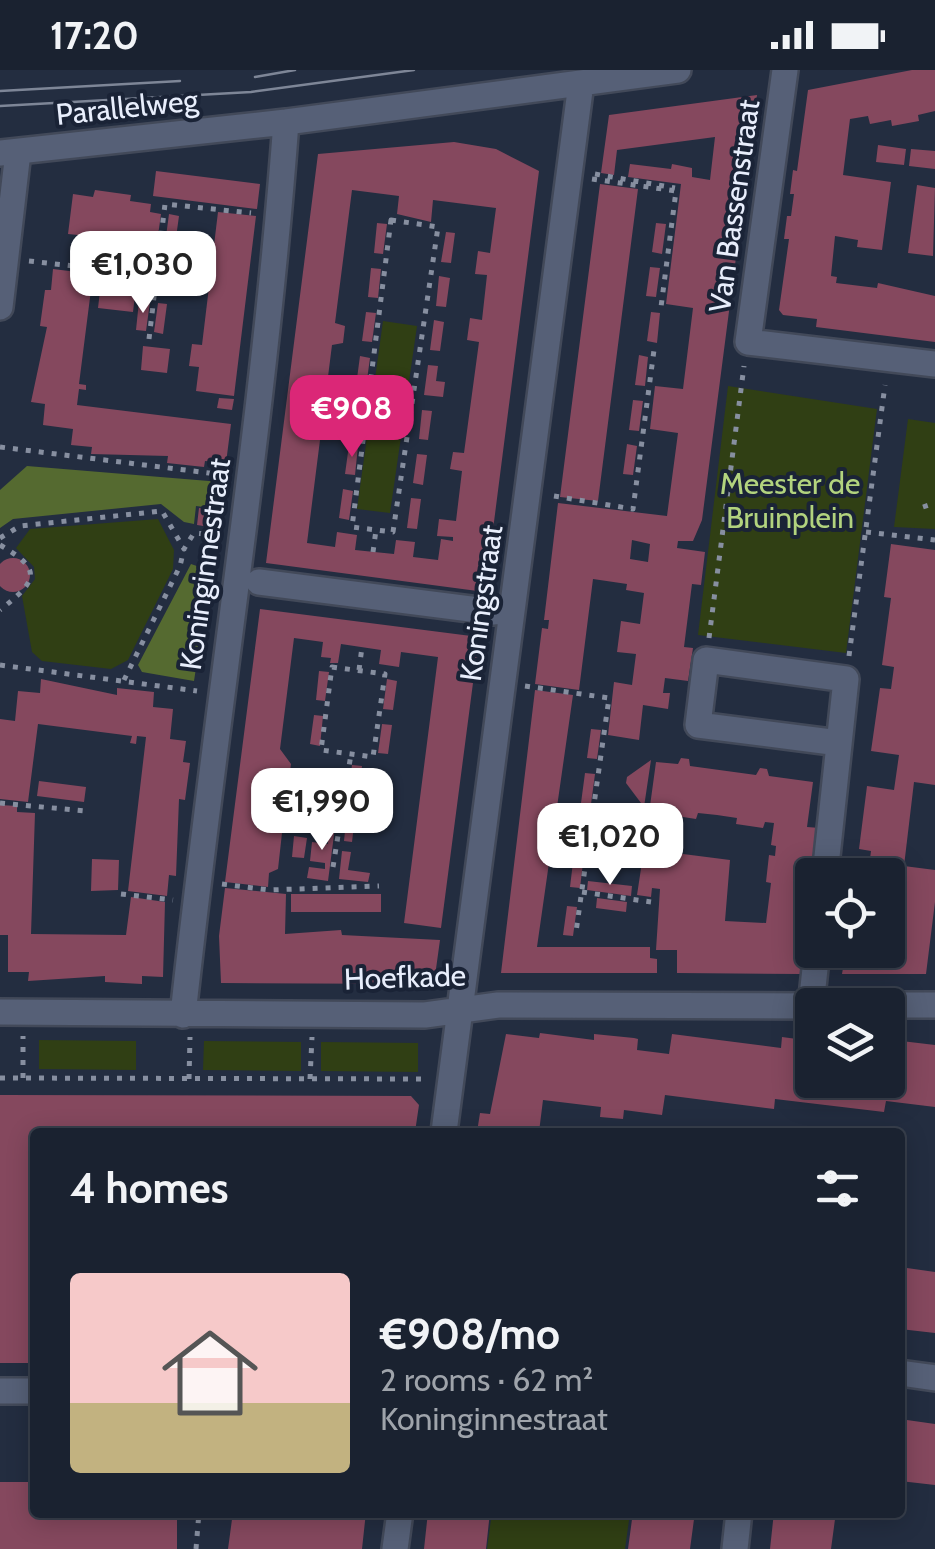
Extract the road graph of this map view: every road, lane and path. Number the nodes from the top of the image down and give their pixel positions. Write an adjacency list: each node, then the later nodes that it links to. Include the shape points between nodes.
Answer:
1 (678, 70): 3 (street, Parallelweg)
2 (785, 70): 14 (street, Van Bassenstraat)
3 (581, 83): 4 (street, Parallelweg); 6 (street, Koningstraat)
4 (286, 122): 5 (street, Parallelweg); 8 (street, Koninginnestraat)
5 (9, 152): 9 (street)
6 (570, 173): 7 (path); 12 (path, via 676,192); 19 (street, Koningstraat)
7 (676, 188)
8 (279, 216): 13 (path, via 165,204); 20 (street, Koninginnestraat)
9 (6, 259): 10 (path); 11 (street)
10 (136, 273)
11 (0, 307)
12 (661, 307)
13 (149, 339)
14 (748, 342): 16 (street, Van Bassenstraat); 34 (path)
15 (654, 350): 19 (path, via 632,509 554,498 558,462)
16 (888, 359): 17 (street, Van Bassenstraat); 24 (path)
17 (935, 364)
18 (0, 447): 20 (path)
19 (536, 455): 39 (street, Koningstraat)
20 (250, 479): 40 (street, Koninginnestraat)
21 (935, 503): 22 (path)
22 (923, 507)
23 (376, 530): 23 (path, via 393,532 438,226 391,220 352,527); 29 (path)
24 (866, 532): 26 (path); 37 (path)
25 (221, 536): 28 (path, via 194,533)
26 (935, 540)
27 (0, 541): 28 (path, via 20,526 162,512); 31 (path, via 31,566 32,576)
28 (184, 549): 38 (path)
29 (373, 552)
30 (260, 582): 32 (street)
31 (0, 610)
32 (494, 612)
33 (362, 647): 36 (path)
34 (706, 660): 37 (street); 41 (street, via 698,725)
35 (0, 665): 38 (path)
36 (359, 670): 42 (path, via 385,674 373,757); 42 (path, via 332,667 321,750)
37 (846, 679): 41 (street)
38 (124, 680): 40 (path)
39 (502, 683): 49 (path, via 609,698); 56 (street, Koningstraat)
40 (220, 694): 48 (street, Koninginnestraat)
41 (840, 743): 45 (street)
42 (351, 754): 46 (path)
43 (0, 802): 44 (path)
44 (85, 810)
45 (827, 858)
46 (333, 868)
47 (379, 886): 48 (path)
48 (197, 892): 50 (path); 59 (street, Koninginnestraat)
49 (582, 892): 51 (path); 52 (path)
50 (121, 894)
51 (652, 902)
52 (576, 932)
53 (905, 1005): 54 (street)
54 (935, 1005)
55 (795, 1006): 56 (street, Hoefkade, via 498,1004)
56 (460, 1010): 58 (street, Hoefkade); 64 (street, Koningstraat)
57 (11, 1012): 59 (street, Hoefkade); 61 (path)
58 (312, 1012): 59 (street, Hoefkade); 63 (path)
59 (187, 1015): 62 (path)
60 (0, 1078): 61 (path)
61 (22, 1078): 62 (path)
62 (189, 1079): 63 (path)
63 (310, 1079): 64 (path)
64 (451, 1079): 65 (street, Koningstraat)
65 (445, 1128)
66 (905, 1375): 67 (street)
67 (935, 1378)
68 (0, 1391): 69 (street)
69 (30, 1391)
70 (199, 1518): 73 (path)
71 (399, 1518): 74 (street)
72 (738, 1518): 75 (street)
73 (196, 1549)
74 (395, 1549)
75 (735, 1549)

